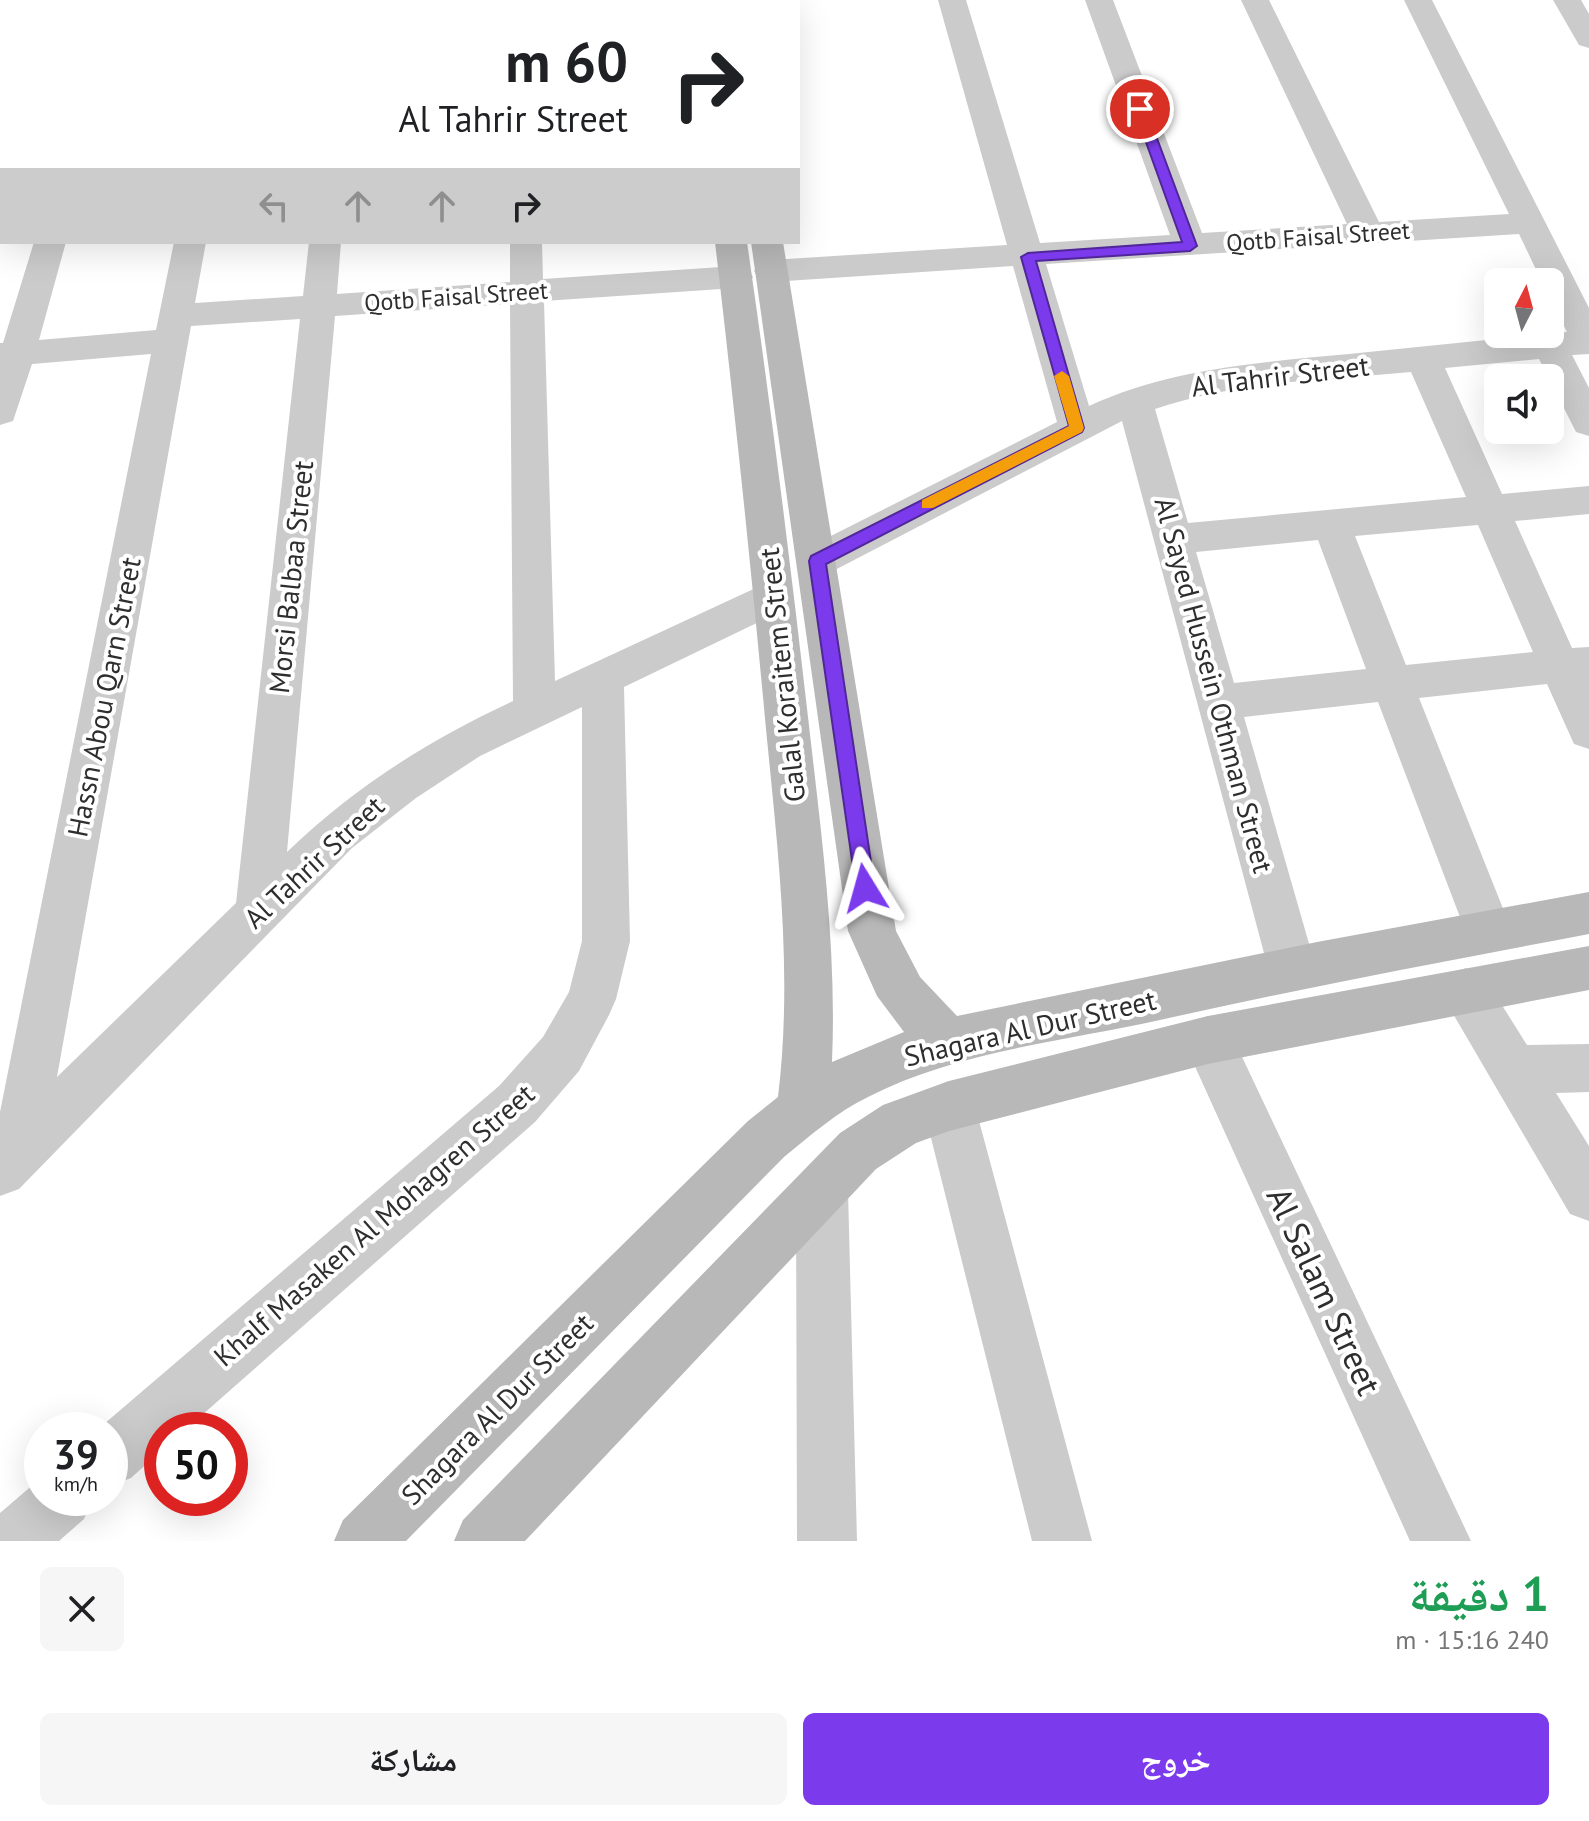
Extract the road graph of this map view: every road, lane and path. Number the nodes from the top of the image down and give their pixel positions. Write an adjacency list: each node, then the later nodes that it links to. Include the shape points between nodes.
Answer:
1 (952, 0): 14 (street)
2 (1099, 0): 13 (street)
3 (1255, 0): 8 (street)
4 (1418, 0): 7 (street)
5 (1567, 0): 6 (street)
6 (1589, 39)
7 (1529, 223): 8 (street, Qotb Faisal Street); 19 (street)
8 (1368, 234): 13 (street, Qotb Faisal Street)
9 (49, 244): 23 (street)
10 (190, 244): 18 (street, Hassn Abou Qarn Street)
11 (325, 244): 17 (street, Morsi Balbaa Street)
12 (526, 244): 16 (street)
13 (1190, 246): 14 (street, Qotb Faisal Street)
14 (1028, 257): 15 (street, Qotb Faisal Street); 28 (street)
15 (751, 258): 16 (street, Qotb Faisal Street); 33 (street, Galal Koraitem Street); 34 (street, Galal Koraitem Street)
16 (527, 292): 17 (street, Qotb Faisal Street); 39 (street)
17 (318, 306): 18 (street, Qotb Faisal Street); 43 (street, Morsi Balbaa Street)
18 (174, 328): 23 (street, Qotb Faisal Street); 55 (street, Hassn Abou Qarn Street)
19 (1589, 342): 20 (street, Al Tahrir Street)
20 (1564, 345)
21 (1530, 348): 24 (street, Al Tahrir Street)
22 (1551, 348): 27 (street)
23 (9, 354): 26 (street)
24 (1423, 359): 25 (street, Al Tahrir Street, via 1219,379); 30 (street)
25 (1135, 401): 28 (street, Al Tahrir Street); 32 (street, Al Sayed Hussein Othman Street)
26 (0, 412)
27 (1589, 423)
28 (1077, 428): 33 (street, Al Tahrir Street)
29 (1589, 500): 30 (street)
30 (1490, 509): 31 (street); 35 (street)
31 (1331, 524): 32 (street); 37 (street)
32 (1173, 539): 38 (street, Al Sayed Hussein Othman Street)
33 (817, 561): 41 (street, Galal Koraitem Street)
34 (774, 597): 36 (street, Al Tahrir Street); 42 (street, Galal Koraitem Street)
35 (1574, 664): 37 (street); 40 (street)
36 (603, 678): 39 (street, Al Tahrir Street); 58 (street, Khalf Masaken Al Mohagren Street, via 606,941 592,999 561,1054 517,1104)
37 (1393, 684): 38 (street); 45 (street)
38 (1218, 702): 46 (street, Al Sayed Hussein Othman Street)
39 (534, 711): 43 (street, Al Tahrir Street, via 465,743 400,785 336,834)
40 (1589, 731)
41 (865, 888): 42 (street); 50 (street, Galal Koraitem Street, via 872,931 889,974 917,1014)
42 (805, 896): 54 (street, Galal Koraitem Street, via 812,998)
43 (258, 912): 55 (street, Al Tahrir Street)
44 (1589, 913): 45 (street, Shagara Al Dur Street)
45 (1488, 931): 46 (street, Shagara Al Dur Street)
46 (1292, 968): 50 (street, Shagara Al Dur Street)
47 (1589, 968): 48 (street, Shagara Al Dur Street)
48 (1466, 991): 49 (street, Shagara Al Dur Street); 52 (street)
49 (1208, 1040): 53 (street, Shagara Al Dur Street); 65 (street, Al Salam Street)
50 (951, 1043): 54 (street, Shagara Al Dur Street, via 899,1057 849,1079)
51 (1589, 1068): 52 (street)
52 (1515, 1070): 57 (street)
53 (949, 1106): 56 (street, Shagara Al Dur Street, via 901,1123 858,1151); 64 (street)
54 (802, 1109): 61 (street, Shagara Al Dur Street)
55 (9, 1161)
56 (822, 1191): 62 (street, Shagara Al Dur Street); 63 (street)
57 (1589, 1195)
58 (128, 1441)
59 (42, 1516): 60 (street)
60 (13, 1541)
61 (364, 1541)
62 (484, 1541)
63 (827, 1541)
64 (1062, 1541)
65 (1441, 1541)

